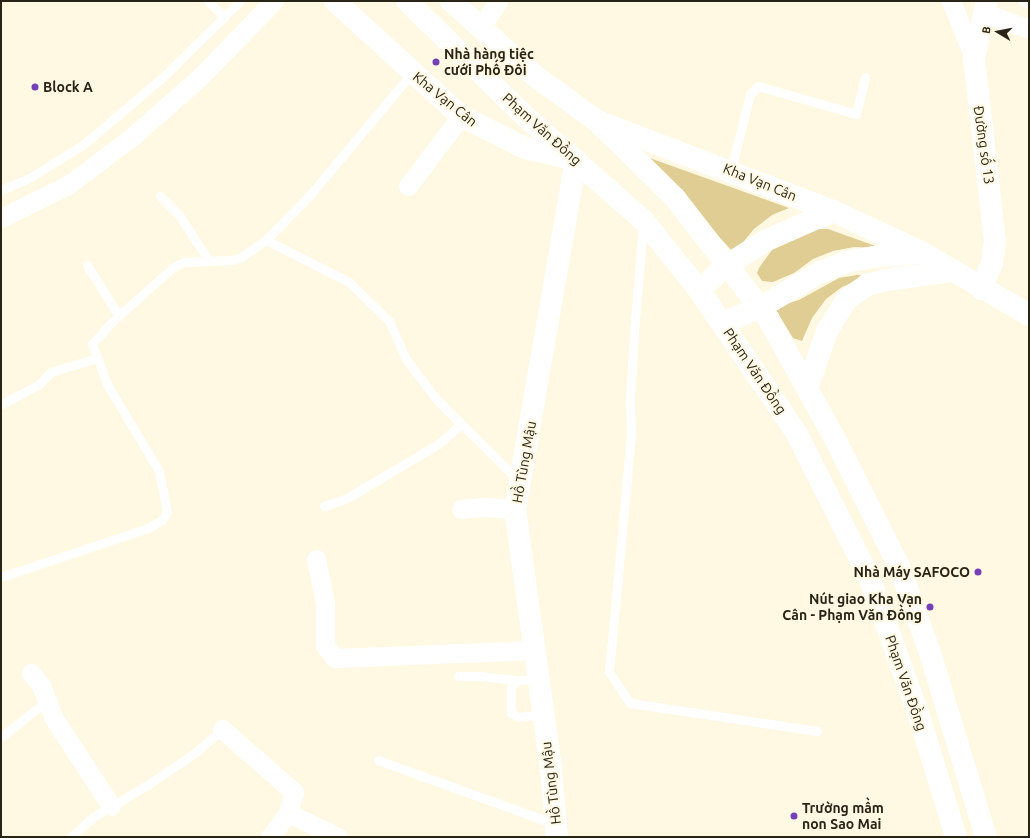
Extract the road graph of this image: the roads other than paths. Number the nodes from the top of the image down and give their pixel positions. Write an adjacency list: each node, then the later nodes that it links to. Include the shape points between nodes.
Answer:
1 (208, 1): 12 (lane)
2 (240, 1): 12 (lane)
3 (274, 1): 26 (street, via 199,78 133,136 68,185)
4 (335, 1): 16 (main road, Kha Vạn Cân)
5 (407, 1): 20 (main road, Phạm Văn Đồng, via 526,117)
6 (451, 1): 13 (main road)
7 (498, 1): 13 (street)
8 (951, 1): 15 (street)
9 (1022, 1): 10 (lane)
10 (1029, 3)
11 (985, 7): 14 (street); 15 (main road, Đường số 13)
12 (224, 17): 23 (lane, via 163,77 84,144 31,176)
13 (481, 28): 19 (main road, via 535,76)
14 (1029, 29)
15 (974, 58): 34 (main road, Đường số 13, via 995,242 992,263)
16 (412, 73): 18 (main road, Kha Vạn Cân); 28 (lane, via 309,196)
17 (865, 78): 21 (lane, via 856,114 758,86 750,94)
18 (461, 116): 20 (main road, Kha Vạn Cân, via 525,148); 22 (street)
19 (596, 121): 21 (main road, Kha Vạn Cân); 31 (main road, via 675,198)
20 (576, 160): 27 (main road, Phạm Văn Đồng); 44 (main road, Hồ Tùng Mậu)
21 (731, 170): 25 (main road, Kha Vạn Cân)
22 (408, 186)
23 (1, 190)
24 (160, 196): 30 (lane, via 179,215)
25 (833, 211): 29 (main road, Kha Vạn Cân); 31 (main road, Kha Vạn Cân, via 784,231)
26 (1, 218)
27 (644, 221): 35 (main road, Phạm Văn Đồng); 58 (lane, via 633,340 631,435 609,672 630,703)
28 (266, 240): 30 (lane, via 241,258); 43 (lane, via 354,287 389,321 407,361 438,401)
29 (923, 253): 33 (main road, Kha Vạn Cân); 36 (main road, via 845,262 817,274)
30 (209, 261): 38 (lane, via 184,262 172,268)
31 (729, 264): 35 (main road, Kha Vạn Cân); 36 (main road)
32 (87, 265): 38 (lane)
33 (953, 271): 34 (main road, Kha Vạn Cân); 41 (main road, via 867,285 847,299 827,331)
34 (981, 289): 37 (main road, Kha Vạn Cân)
35 (699, 290): 39 (main road, Phạm Văn Đồng)
36 (761, 307): 39 (main road); 41 (main road)
37 (1029, 315)
38 (119, 316): 40 (lane, via 92,344)
39 (722, 323): 67 (main road, Phạm Văn Đồng, via 796,432 869,577 920,719)
40 (97, 358): 42 (lane, via 51,372 38,385); 49 (lane, via 107,384 159,471 167,512 162,520 148,528)
41 (808, 386): 68 (main road, via 899,566 930,653)
42 (2, 404)
43 (461, 424): 44 (lane); 45 (lane, via 437,445 348,498)
44 (520, 481): 47 (main road, Hồ Tùng Mậu)
45 (324, 506)
46 (461, 509): 47 (street)
47 (515, 509): 50 (main road, Hồ Tùng Mậu)
48 (316, 559): 50 (street, via 325,603 325,646 334,658)
49 (1, 578)
50 (536, 650): 54 (main road, Hồ Tùng Mậu)
51 (31, 673): 55 (street, via 41,685)
52 (458, 676): 53 (lane)
53 (517, 680): 54 (lane); 56 (lane, via 511,687 511,713 519,717)
54 (539, 680): 56 (main road, Hồ Tùng Mậu)
55 (47, 701): 59 (lane); 61 (street, via 53,716)
56 (542, 714): 63 (main road, Hồ Tùng Mậu)
57 (222, 729): 61 (lane, via 178,764); 62 (street, via 292,788 294,799)
58 (817, 731)
59 (1, 737)
60 (378, 760): 63 (lane)
61 (112, 806): 64 (lane, via 93,817)
62 (288, 813): 65 (street); 66 (street)
63 (557, 831)
64 (71, 837)
65 (270, 837)
66 (338, 837)
67 (956, 837)
68 (986, 837)

